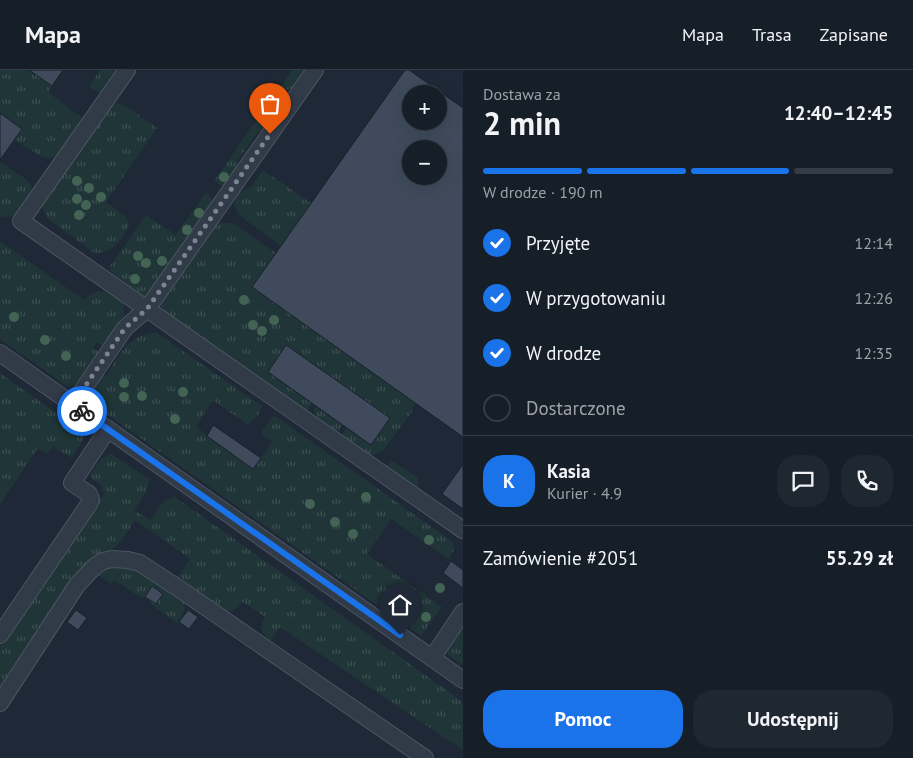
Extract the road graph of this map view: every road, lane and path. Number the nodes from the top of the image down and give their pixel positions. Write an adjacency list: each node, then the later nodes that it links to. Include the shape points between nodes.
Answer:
1 (127, 70): 3 (street, via 21,221)
2 (315, 70): 3 (street)
3 (147, 309): 5 (street, via 125,328); 7 (street)
4 (0, 353): 5 (street)
5 (73, 404): 6 (street)
6 (108, 429): 9 (street, via 72,483 89,494 90,504); 10 (street)
7 (463, 530)
8 (463, 612): 10 (street)
9 (0, 635)
10 (432, 658): 11 (street)
11 (463, 680)
12 (0, 703): 13 (street, via 77,586 94,567 112,559 128,560 140,563 178,588)
13 (425, 758)

